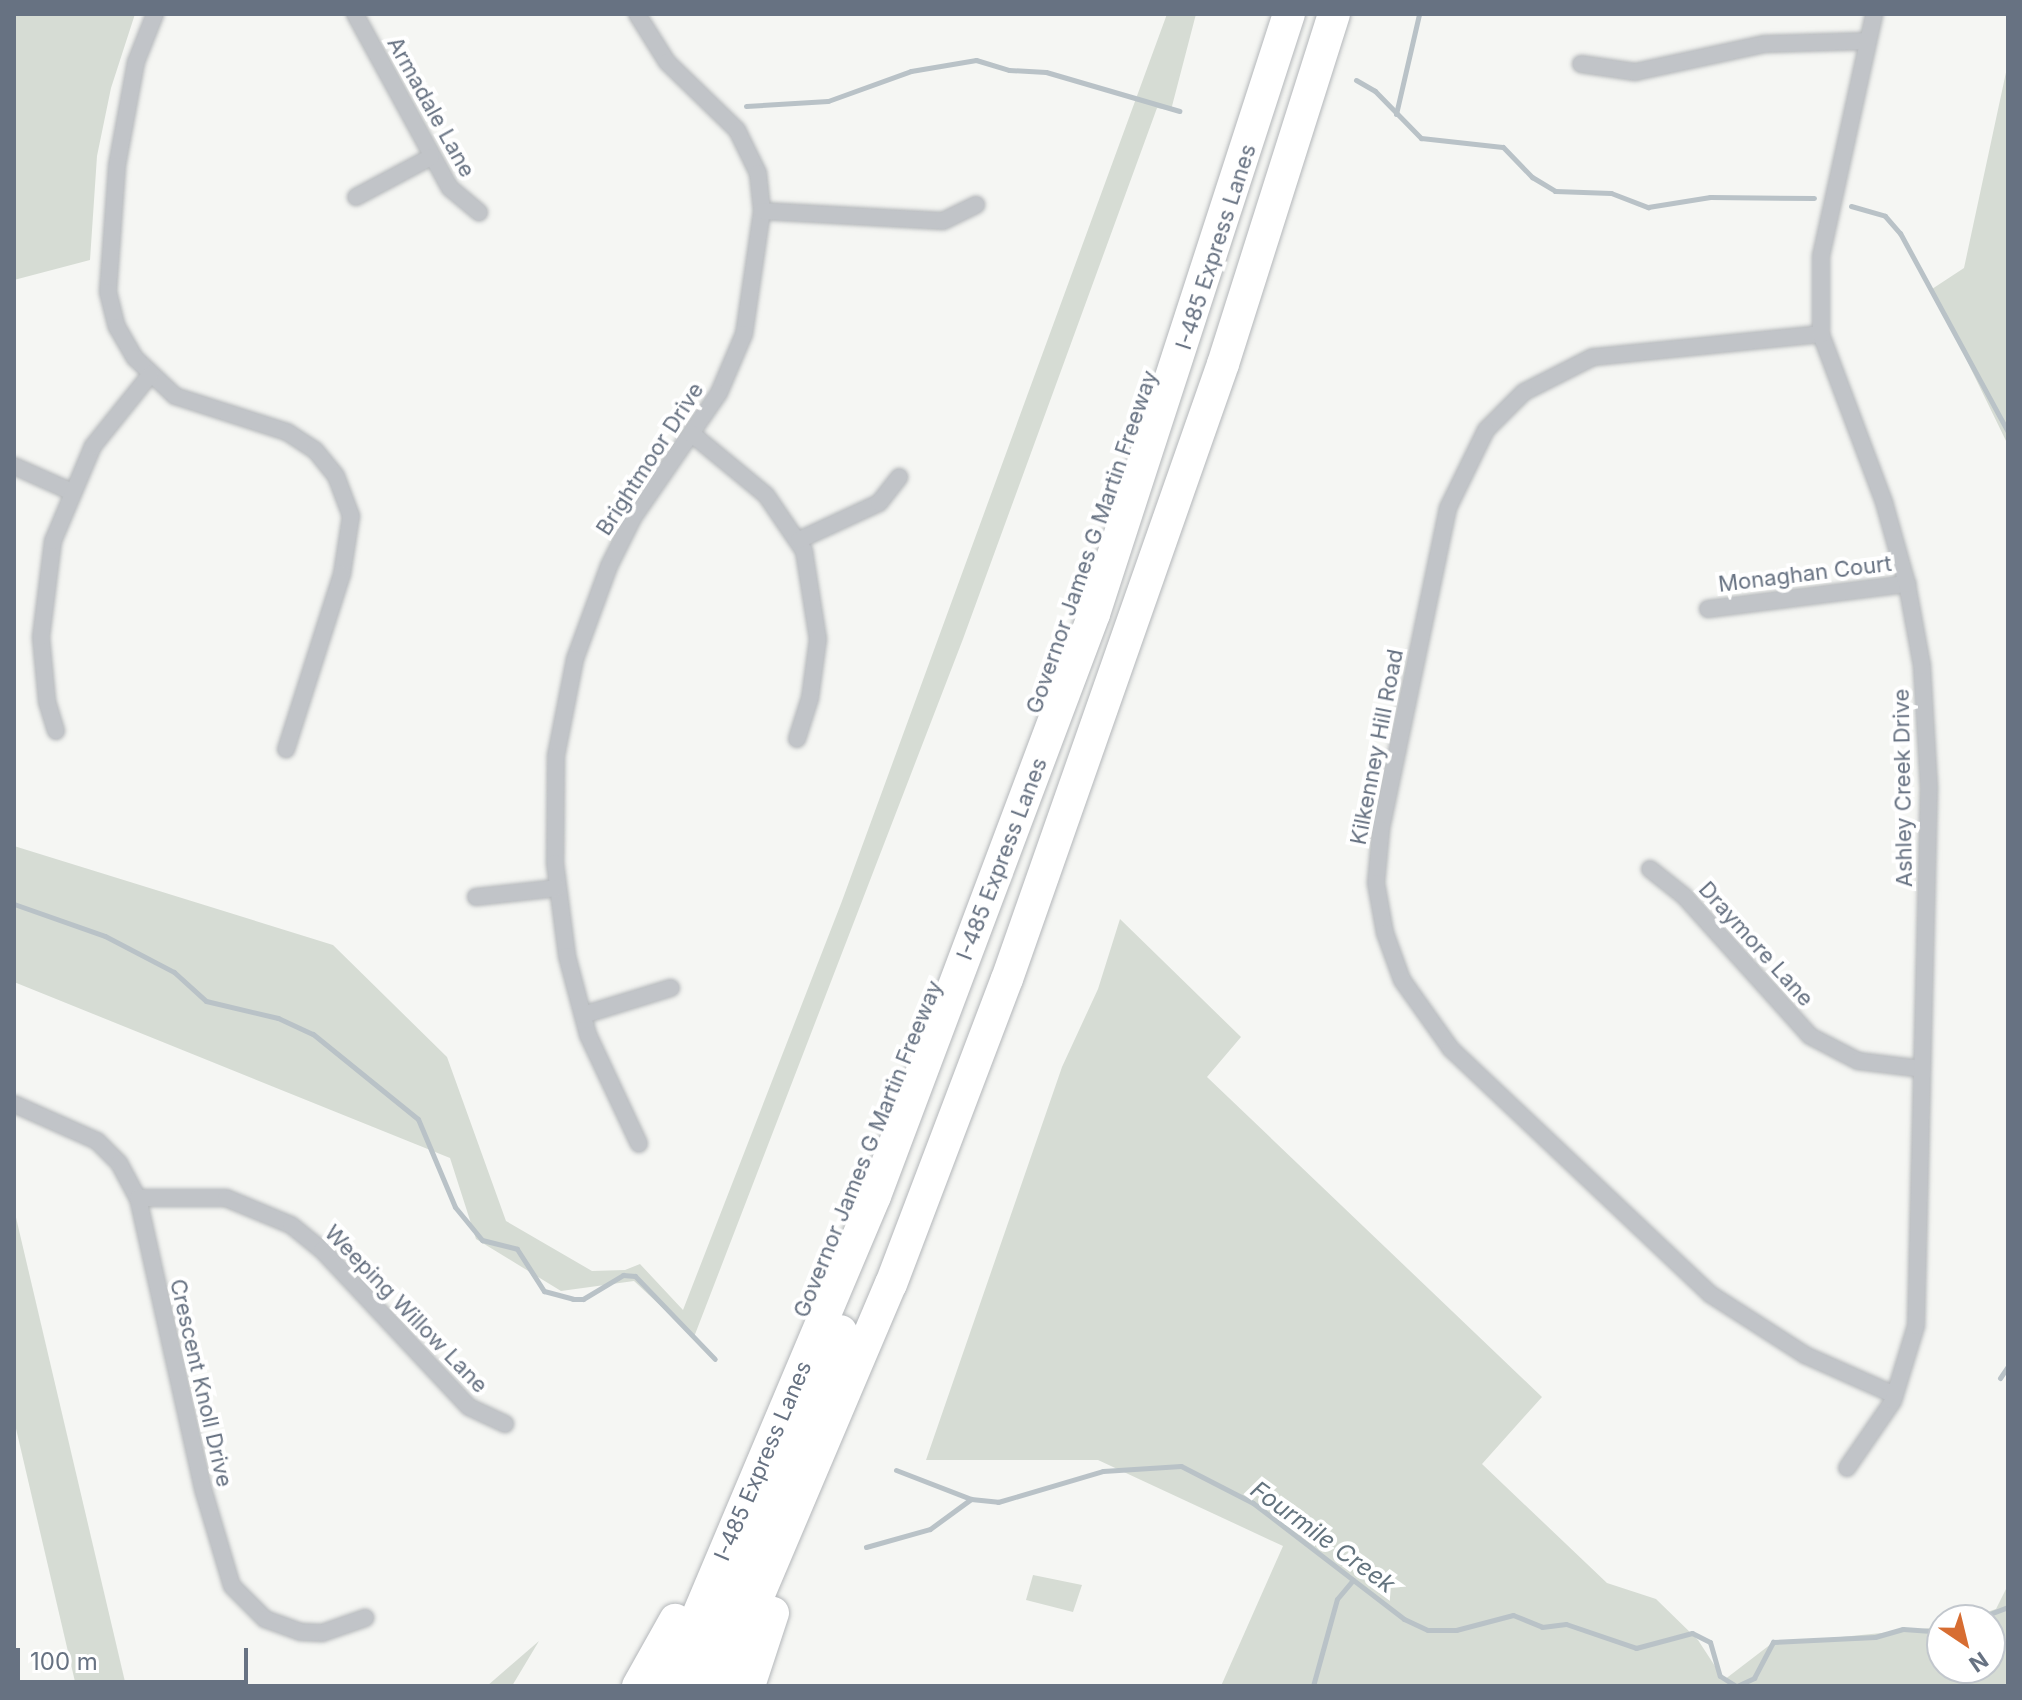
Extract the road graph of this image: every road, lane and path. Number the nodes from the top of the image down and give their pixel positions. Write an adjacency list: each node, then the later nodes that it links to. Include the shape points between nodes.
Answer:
1 (155, 14): 17 (street, via 128,103 108,261 108,292 117,327)
2 (355, 14): 11 (street, Armadale Lane)
3 (637, 14): 14 (street, Brightmoor Drive, via 667,62 718,108 746,145 758,173)
4 (1266, 14): 42 (highway, Governor James G Martin Freeway, via 1091,557 962,910 846,1211)
5 (1289, 14): 45 (highway, I-485 Express Lanes, via 1094,614 875,1196)
6 (1309, 14): 46 (highway, I-485 Express Lanes, via 1202,352 1012,894 808,1416)
7 (1334, 14): 39 (highway, via 1103,717 902,1255)
8 (1874, 14): 9 (street, Ashley Creek Drive)
9 (1868, 41): 10 (street, via 1765,44 1635,72); 16 (street, Ashley Creek Drive, via 1821,256)
10 (1581, 64)
11 (431, 157): 12 (street); 15 (street, Armadale Lane, via 459,199)
12 (356, 197)
13 (976, 205): 14 (street, via 943,221)
14 (762, 211): 18 (street, Brightmoor Drive, via 744,334 719,393)
15 (479, 212)
16 (1821, 334): 23 (street, Ashley Creek Drive, via 1884,502); 37 (street, Kilkenney Hill Road, via 1593,357 1524,392 1486,430 1448,508 1381,830 1376,883 1385,933 1402,980 1451,1049 1710,1294 1805,1355)
17 (150, 375): 21 (street, via 110,419); 27 (street, via 165,390 200,407 301,439 327,463 348,505 350,543)
18 (692, 434): 22 (street, via 766,495); 29 (street, Brightmoor Drive, via 623,537 575,659 556,756)
19 (14, 466): 21 (street)
20 (899, 477): 22 (street, via 879,503)
21 (70, 491): 25 (street, via 41,603 44,684)
22 (799, 540): 26 (street, via 813,587 818,639 810,698)
23 (1907, 584): 24 (street, Monaghan Court); 33 (street, Ashley Creek Drive, via 1922,666 1928,752)
24 (1708, 609)
25 (56, 731)
26 (797, 739)
27 (286, 749)
28 (1650, 869): 33 (street, Draymore Lane, via 1684,896 1810,1036 1858,1061)
29 (557, 888): 30 (street); 32 (street, Brightmoor Drive)
30 (476, 897)
31 (671, 988): 32 (street)
32 (583, 1015): 35 (street, Brightmoor Drive)
33 (1922, 1069): 37 (street, Ashley Creek Drive, via 1916,1326)
34 (14, 1104): 36 (street, Crescent Knoll Drive, via 97,1141 119,1163)
35 (639, 1144)
36 (138, 1198): 38 (street, Weeping Willow Lane, via 226,1198 291,1225 322,1250 469,1407); 41 (street, Crescent Knoll Drive, via 227,1577 257,1613 301,1632 322,1633)
37 (1895, 1395): 40 (street, Ashley Creek Drive, via 1867,1445)
38 (505, 1424)
39 (831, 1427): 47 (highway); 48 (highway, via 826,1473)
40 (1847, 1468)
41 (365, 1618)
42 (675, 1620): 43 (highway); 44 (highway, Governor James G Martin Freeway)
43 (638, 1686)
44 (648, 1686)
45 (668, 1686)
46 (694, 1686)
47 (720, 1686)
48 (749, 1686)

